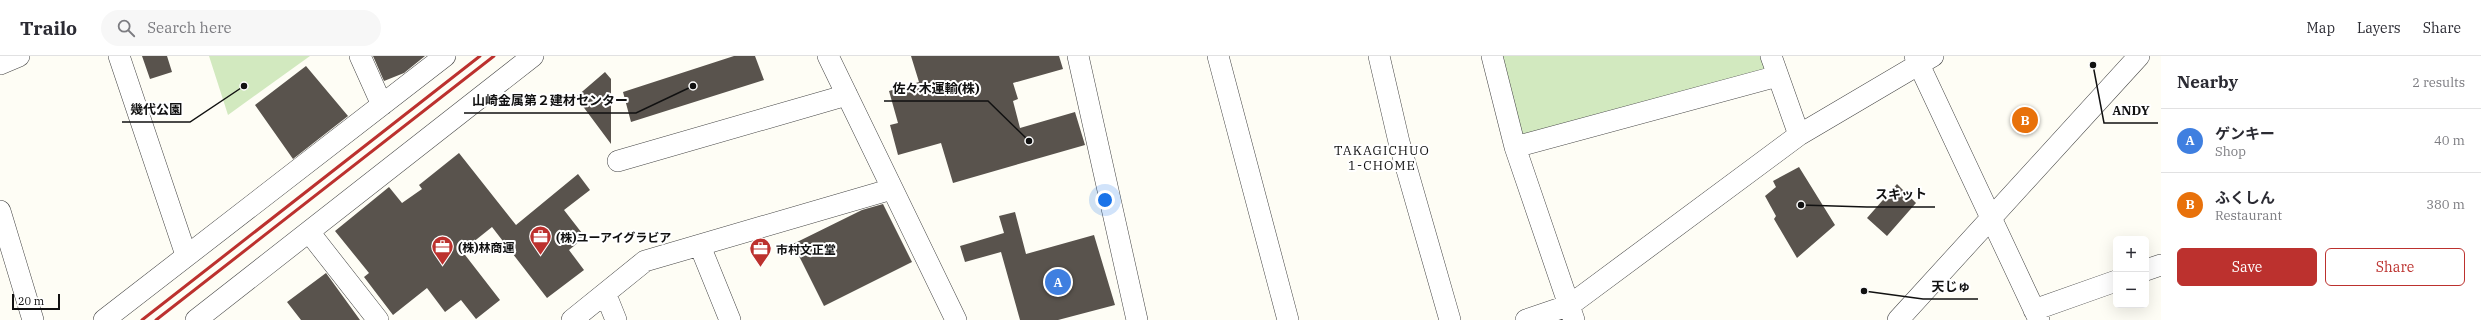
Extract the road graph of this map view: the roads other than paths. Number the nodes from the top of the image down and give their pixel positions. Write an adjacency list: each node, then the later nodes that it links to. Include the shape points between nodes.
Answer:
1 (19, 56): 14 (street)
2 (119, 56): 26 (street)
3 (360, 56): 17 (street)
4 (445, 56): 17 (street)
5 (532, 56): 24 (street)
6 (828, 56): 16 (street)
7 (1078, 56): 41 (street)
8 (1218, 56): 42 (street)
9 (1379, 56): 43 (street, via 1399,142)
10 (1492, 56): 19 (street)
11 (1771, 56): 15 (street)
12 (2139, 56): 23 (street)
13 (1922, 59): 18 (street); 23 (street)
14 (0, 64)
15 (1778, 76): 18 (street); 19 (street)
16 (847, 95): 20 (street); 21 (street)
17 (382, 105): 26 (street)
18 (1799, 135): 31 (street)
19 (1515, 147): 31 (street)
20 (618, 161)
21 (892, 189): 25 (street); 40 (street)
22 (0, 211): 33 (street)
23 (1993, 218): 32 (street); 45 (street)
24 (309, 232): 35 (street); 36 (street)
25 (700, 246): 30 (street, via 645,261); 39 (street)
26 (186, 255): 34 (street)
27 (2161, 265): 28 (street)
28 (2149, 269)
29 (2113, 282): 32 (street)
30 (606, 295): 37 (street); 38 (street)
31 (1572, 313): 44 (street)
32 (2037, 315)
33 (33, 320)
34 (104, 320)
35 (196, 320)
36 (378, 320)
37 (572, 320)
38 (616, 320)
39 (730, 320)
40 (956, 320)
41 (1137, 320)
42 (1288, 320)
43 (1450, 320)
44 (1526, 320)
45 (1898, 320)

